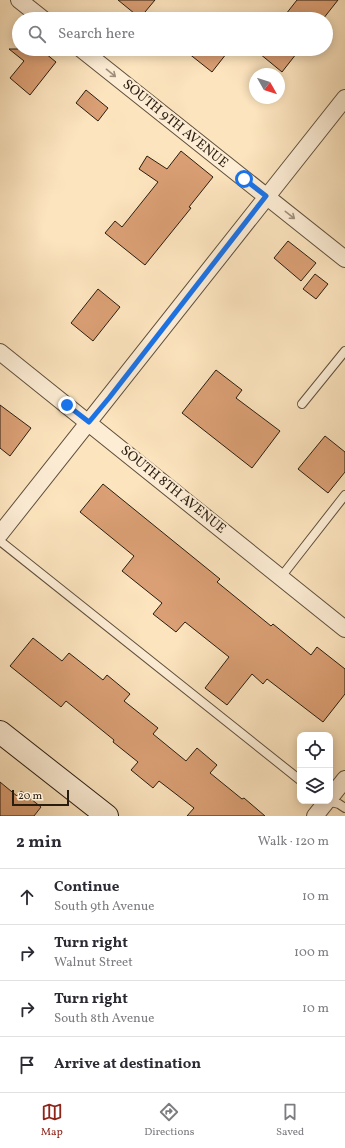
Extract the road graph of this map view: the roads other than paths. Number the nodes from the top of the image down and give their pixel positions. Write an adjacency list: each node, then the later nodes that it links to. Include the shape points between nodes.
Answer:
1 (19, 0): 2 (street)
2 (34, 12)
3 (90, 56): 5 (street, SOUTH 9TH AVENUE, one-way to 5)
4 (345, 98): 5 (street)
5 (266, 196): 6 (street, SOUTH 9TH AVENUE, one-way to 6); 10 (street)
6 (345, 259)
7 (345, 351): 9 (lane)
8 (0, 352): 10 (street, SOUTH 8TH AVENUE)
9 (302, 404)
10 (89, 422): 12 (street); 14 (street, SOUTH 8TH AVENUE)
11 (345, 495): 14 (lane)
12 (0, 534)
13 (0, 541): 17 (lane)
14 (281, 577): 15 (street, SOUTH 8TH AVENUE)
15 (345, 629)
16 (0, 732): 23 (main road)
17 (297, 778)
18 (345, 779): 19 (street)
19 (333, 794)
20 (333, 802): 22 (lane)
21 (325, 804): 24 (street)
22 (345, 808)
23 (107, 816)
24 (315, 816)

